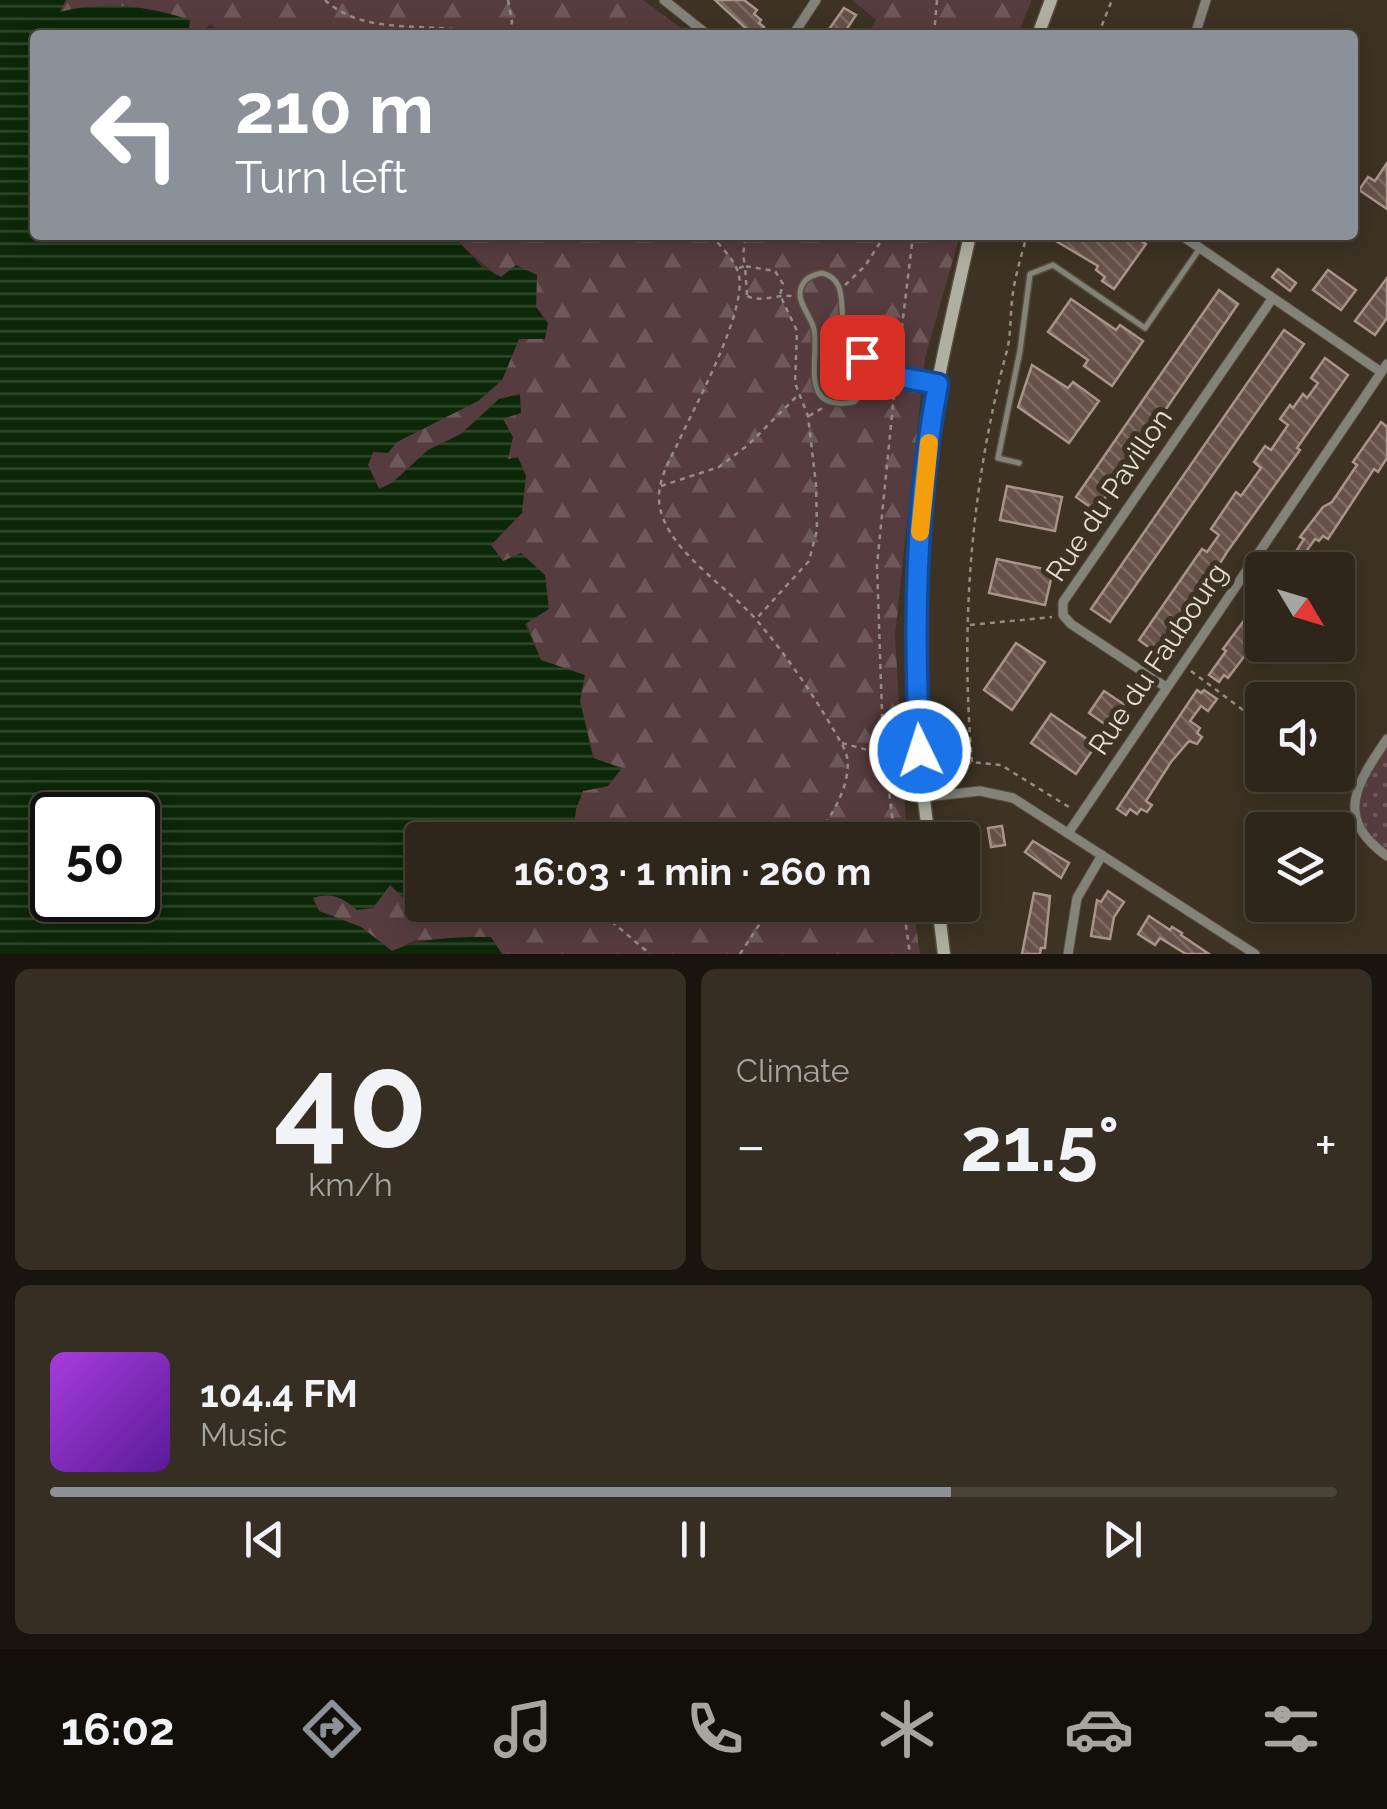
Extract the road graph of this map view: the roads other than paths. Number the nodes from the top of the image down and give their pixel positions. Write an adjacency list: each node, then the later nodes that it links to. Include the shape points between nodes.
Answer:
1 (664, 0): 5 (street)
2 (816, 0): 6 (street)
3 (1051, 0): 7 (main road)
4 (1206, 0): 8 (street)
5 (702, 30)
6 (796, 30)
7 (1040, 30)
8 (1196, 30)
9 (969, 240): 15 (main road)
10 (1189, 240): 11 (street)
11 (1200, 248): 12 (street); 16 (lane, via 1145,328 1053,265 1030,274 998,458)
12 (1272, 298): 13 (street); 17 (street, Rue du Pavillon, via 1067,594 1063,614)
13 (1384, 368): 17 (street, Rue du Faubourg)
14 (892, 376): 14 (lane, via 862,357 850,340 841,290 830,276 813,274 800,298 815,337 816,389 833,401 854,402 873,382); 15 (lane)
15 (938, 384): 19 (main road, via 916,584)
16 (1019, 463)
17 (1166, 687): 21 (street, Rue du Faubourg)
18 (1387, 739): 23 (street, via 1362,775 1354,812 1365,838)
19 (925, 797): 20 (main road); 21 (street, via 1004,794)
20 (927, 822)
21 (1069, 832): 22 (street)
22 (1102, 856): 26 (street, via 1077,898); 27 (street)
23 (1387, 856)
24 (940, 922): 25 (main road)
25 (944, 954)
26 (1068, 954)
27 (1254, 954)

